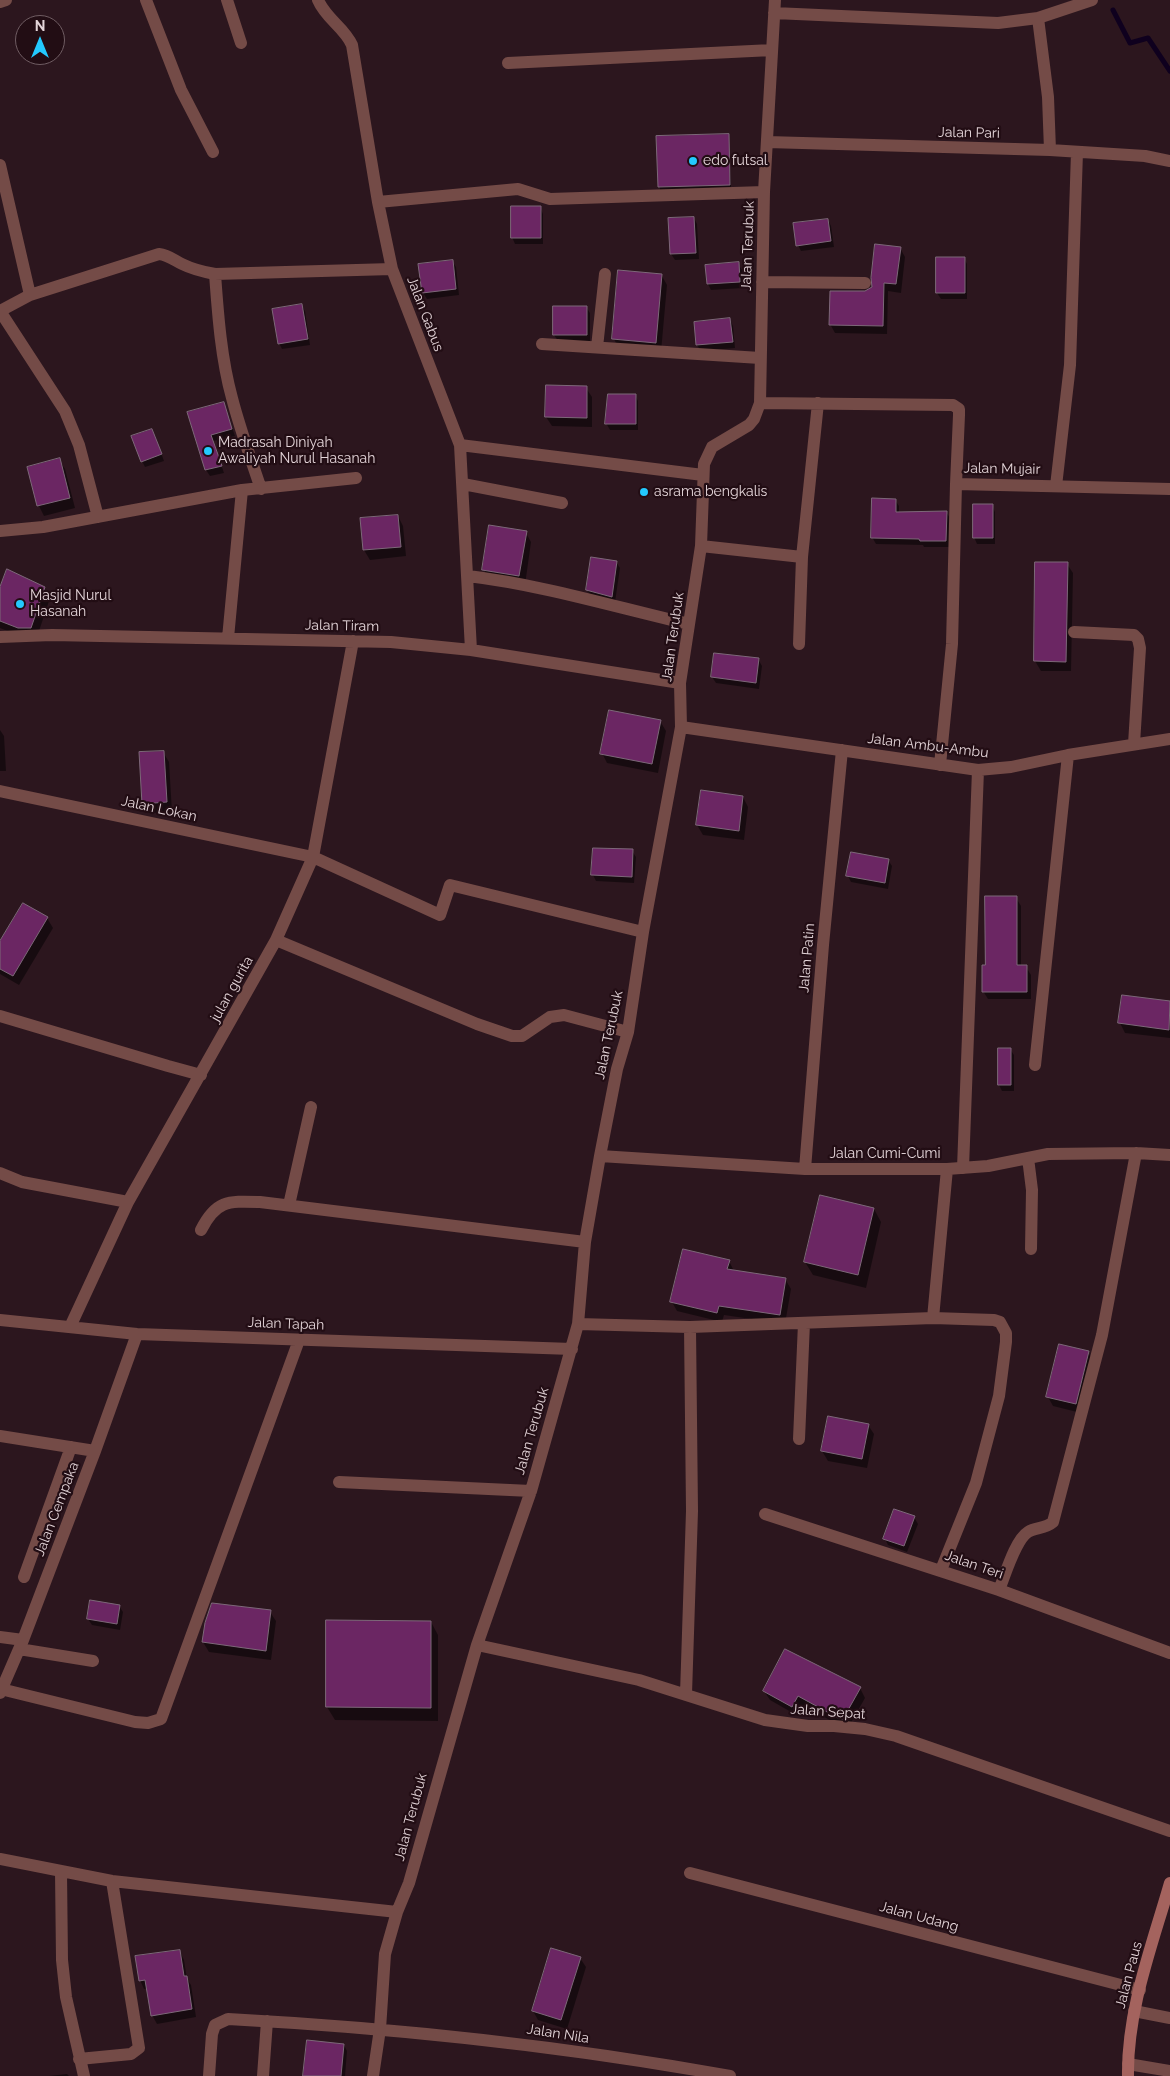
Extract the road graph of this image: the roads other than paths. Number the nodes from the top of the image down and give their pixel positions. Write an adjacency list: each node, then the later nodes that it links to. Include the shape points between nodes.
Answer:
1 (6, 0): 6 (street)
2 (146, 0): 14 (street, via 181,90)
3 (227, 0): 9 (street)
4 (318, 0): 20 (street, Jalan Gabus, via 331,20 348,35 352,45)
5 (1092, 0): 8 (street)
6 (0, 2)
7 (775, 6): 8 (street, via 998,23); 10 (street, Jalan Terubuk)
8 (1038, 18): 13 (street, via 1048,97)
9 (241, 43)
10 (772, 50): 11 (street); 12 (street, Jalan Terubuk)
11 (508, 63)
12 (767, 142): 13 (street, Jalan Pari); 18 (street, Jalan Terubuk)
13 (1050, 150): 15 (street, Jalan Pari)
14 (213, 152)
15 (1077, 152): 16 (street, Jalan Pari, via 1145,156); 37 (street, via 1070,365)
16 (1170, 162)
17 (0, 165): 19 (street)
18 (764, 192): 20 (street, via 550,199 518,189); 24 (street, Jalan Terubuk)
19 (3, 194): 26 (street)
20 (378, 202): 21 (street, Jalan Gabus)
21 (392, 269): 22 (street); 32 (street, Jalan Gabus)
22 (215, 274): 26 (street, via 159,254); 38 (street, via 225,368)
23 (605, 274): 28 (street)
24 (762, 282): 25 (street); 29 (street, Jalan Terubuk)
25 (865, 283)
26 (30, 295): 42 (street, via 0,311 65,411 79,445)
27 (542, 344): 28 (street)
28 (597, 348): 29 (street)
29 (760, 358): 30 (street, Jalan Terubuk)
30 (760, 403): 31 (street, Jalan Mujair); 33 (street, Jalan Terubuk, via 749,425 712,446)
31 (818, 403): 36 (street, Jalan Mujair, via 953,405 959,415); 45 (street)
32 (460, 446): 33 (street); 35 (street, Jalan Gabus)
33 (703, 476): 44 (street, Jalan Terubuk)
34 (356, 478): 38 (street)
35 (462, 484): 41 (street); 46 (street, Jalan Gabus)
36 (956, 484): 37 (street, Jalan Mujair); 60 (street, via 952,644)
37 (1056, 486): 40 (street, Jalan Mujair)
38 (261, 489): 39 (street)
39 (242, 490): 42 (street); 50 (street)
40 (1170, 490)
41 (562, 503)
42 (98, 517): 43 (street)
43 (0, 531)
44 (701, 546): 45 (street); 47 (street, Jalan Terubuk)
45 (802, 557): 52 (street)
46 (468, 576): 47 (street, via 520,583); 53 (street, Jalan Gabus)
47 (689, 624): 54 (street, Jalan Terubuk)
48 (1074, 632): 57 (street, via 1134,636 1138,639)
49 (0, 637): 50 (street, Jalan Tiram)
50 (228, 638): 51 (street, Jalan Tiram)
51 (353, 642): 53 (street, Jalan Tiram, via 391,642); 63 (street, julan gurita)
52 (799, 644)
53 (471, 650): 54 (street, Jalan Tiram)
54 (680, 684): 55 (street, Jalan Terubuk)
55 (681, 727): 58 (street, Jalan Ambu-Ambu); 64 (street, Jalan Terubuk)
56 (1170, 739): 57 (street, Jalan Ambu-Ambu)
57 (1134, 744): 59 (street, Jalan Ambu-Ambu)
58 (842, 750): 60 (street, Jalan Ambu-Ambu); 76 (street, Jalan Patin)
59 (1068, 755): 61 (street, Jalan Ambu-Ambu); 68 (street)
60 (940, 765): 61 (street, Jalan Ambu-Ambu)
61 (978, 770): 75 (street)
62 (0, 791): 63 (street, Jalan Lokan)
63 (313, 856): 64 (street, Jalan Lokan, via 440,915 450,885); 65 (street, julan gurita)
64 (643, 932): 67 (street, Jalan Terubuk)
65 (276, 940): 67 (street, via 512,1036 522,1036 550,1017 564,1015); 69 (street, julan gurita)
66 (0, 1016): 69 (street)
67 (628, 1032): 73 (street, Jalan Terubuk, via 617,1069)
68 (1035, 1065)
69 (201, 1075): 79 (street, julan gurita)
70 (310, 1107): 80 (street)
71 (1136, 1153): 72 (street, Jalan Cumi-Cumi); 74 (street, Jalan Cumi-Cumi, via 1048,1154); 104 (street, via 1102,1335 1053,1522 1031,1530 1022,1538)
72 (1170, 1155)
73 (600, 1156): 76 (street, Jalan Cumi-Cumi); 82 (street, Jalan Terubuk)
74 (1028, 1158): 75 (street, Jalan Cumi-Cumi); 83 (street, via 1032,1190)
75 (963, 1168): 77 (street, Jalan Cumi-Cumi)
76 (805, 1169): 77 (street, Jalan Cumi-Cumi)
77 (947, 1169): 84 (street)
78 (0, 1172): 79 (street, via 22,1182)
79 (128, 1202): 88 (street, julan gurita)
80 (289, 1205): 81 (street, via 236,1201 221,1204 209,1215); 82 (street)
81 (201, 1230)
82 (585, 1242): 87 (street, Jalan Terubuk)
83 (1030, 1249)
84 (933, 1318): 86 (street); 102 (street, via 994,1320 1000,1322 1006,1333 999,1396 976,1483)
85 (0, 1320): 88 (street, Jalan Tapah)
86 (804, 1323): 89 (street); 94 (street)
87 (578, 1324): 89 (street); 92 (street, Jalan Terubuk)
88 (70, 1327): 90 (street, Jalan Tapah)
89 (690, 1327): 111 (street, via 692,1511)
90 (137, 1334): 91 (street, Jalan Tapah); 96 (street, Jalan Cempaka)
91 (299, 1340): 92 (street, Jalan Tapah); 110 (street, via 161,1719 148,1724 135,1722)
92 (572, 1349): 98 (street, Jalan Terubuk)
93 (0, 1436): 95 (street)
94 (799, 1439)
95 (71, 1447): 96 (street); 100 (street)
96 (95, 1451): 101 (street, Jalan Cempaka)
97 (339, 1482): 98 (street)
98 (531, 1491): 107 (street, Jalan Terubuk)
99 (765, 1514): 102 (street, Jalan Teri)
100 (45, 1522): 101 (street); 103 (street)
101 (65, 1529): 106 (street, Jalan Cempaka)
102 (941, 1570): 104 (street, Jalan Teri)
103 (24, 1577)
104 (1000, 1590): 108 (street, Jalan Teri)
105 (0, 1637): 106 (street)
106 (21, 1645): 109 (street); 110 (street, Jalan Cempaka)
107 (476, 1645): 111 (street, Jalan Sepat, via 639,1680); 118 (street, Jalan Terubuk, via 409,1883)
108 (1170, 1653)
109 (93, 1661)
110 (1, 1691)
111 (686, 1694): 112 (street, Jalan Sepat, via 785,1724 865,1729 896,1736)
112 (1170, 1831)
113 (0, 1859): 114 (street)
114 (61, 1872): 116 (street); 124 (street, via 62,1960 66,1997)
115 (690, 1873): 119 (street, Jalan Udang)
116 (112, 1881): 118 (street); 124 (street, via 138,2048 131,2054)
117 (1170, 1883): 119 (main road, Jalan Paus)
118 (397, 1912): 123 (street, Jalan Terubuk, via 385,1954)
119 (1140, 1990): 120 (main road, Jalan Paus)
120 (1134, 2011): 121 (street); 125 (main road, Jalan Paus)
121 (1170, 2018)
122 (267, 2021): 123 (street, Jalan Nila); 128 (street, Jalan Nila, via 228,2019 215,2025); 129 (street)
123 (380, 2029): 130 (street, Jalan Terubuk); 131 (street, Jalan Nila, via 513,2042)
124 (80, 2059): 127 (street)
125 (1128, 2070): 126 (street)
126 (1170, 2071)
127 (84, 2076)
128 (209, 2076)
129 (263, 2076)
130 (373, 2076)
131 (730, 2076)

